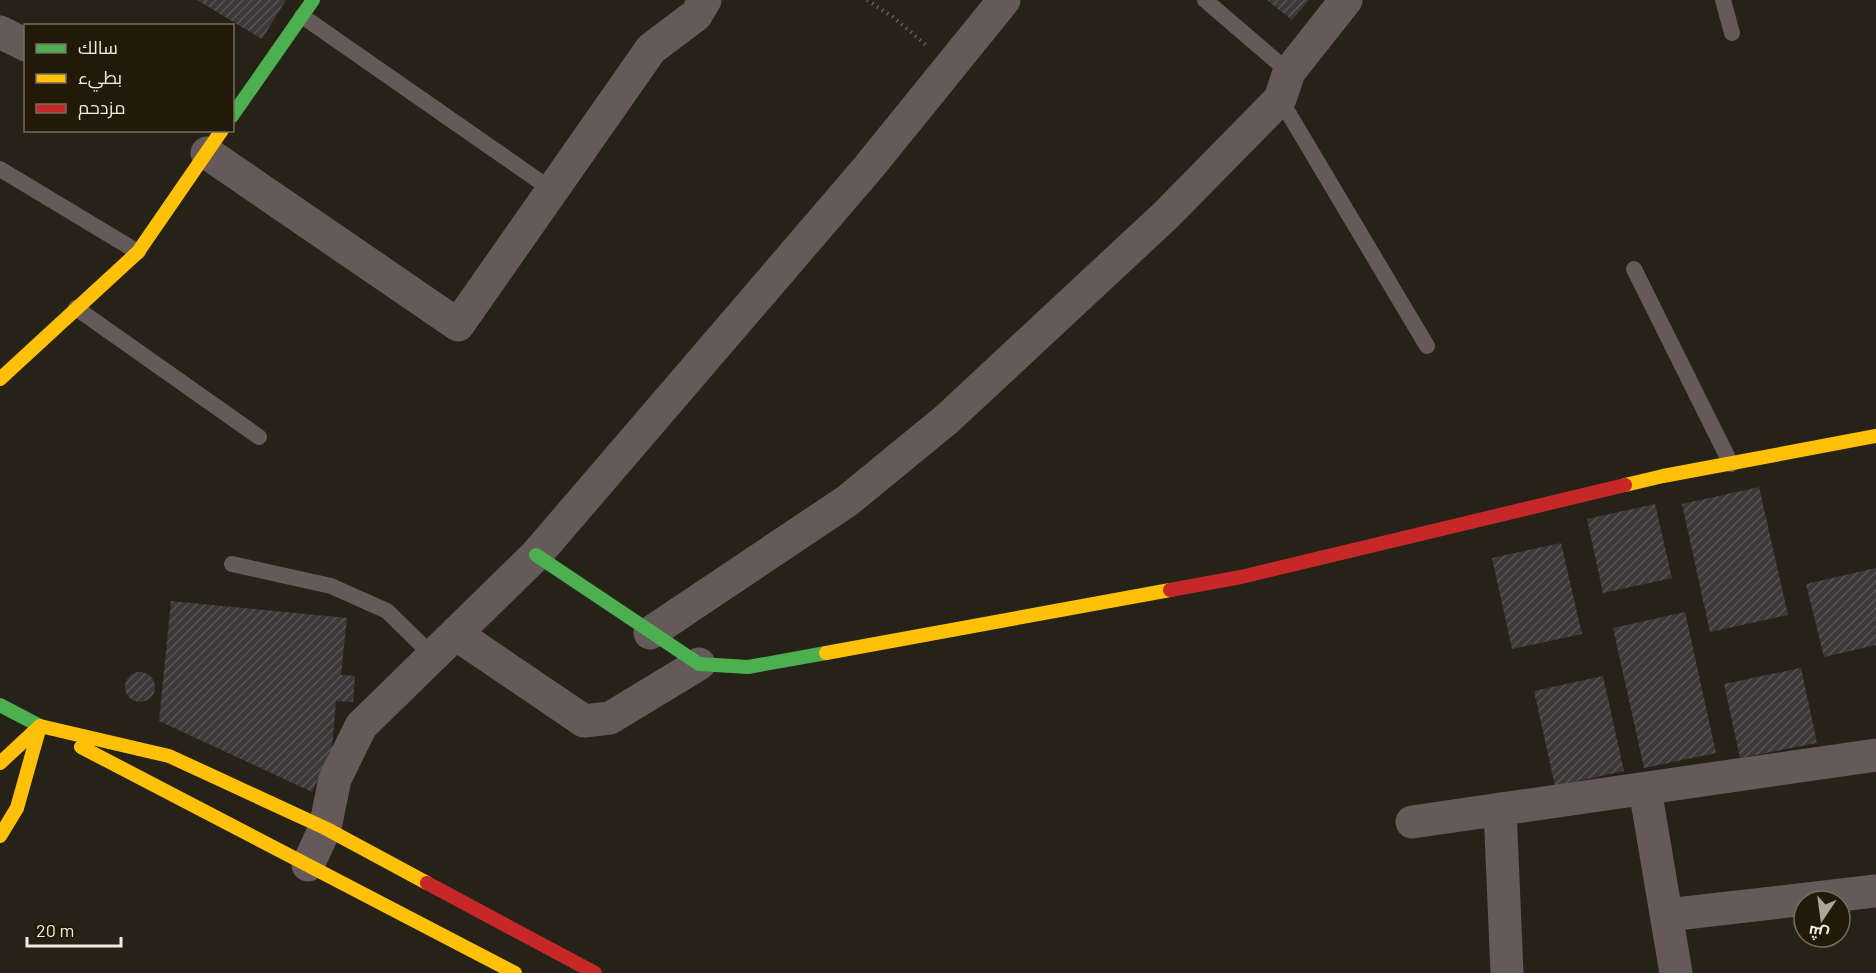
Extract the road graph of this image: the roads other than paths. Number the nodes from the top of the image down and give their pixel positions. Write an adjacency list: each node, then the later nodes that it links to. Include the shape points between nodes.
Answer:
1 (313, 0): 7 (main road)
2 (705, 0): 15 (street, via 696,15 651,49)
3 (1004, 0): 24 (street, via 868,168)
4 (1205, 0): 11 (lane)
5 (1346, 0): 11 (street)
6 (1723, 0): 9 (lane)
7 (302, 16): 12 (main road); 15 (lane)
8 (0, 32): 10 (street)
9 (1732, 33)
10 (24, 44)
11 (1285, 86): 19 (lane); 26 (street, via 1166,215 947,419 847,501)
12 (234, 107)
13 (214, 134): 15 (street, via 459,325); 16 (main road)
14 (0, 169): 16 (lane)
15 (552, 190)
16 (138, 252): 18 (main road)
17 (1634, 269): 23 (lane)
18 (76, 308): 20 (main road); 22 (lane)
19 (1427, 346)
20 (0, 379)
21 (1876, 436): 23 (main road)
22 (259, 437)
23 (1731, 464): 29 (main road, via 1663,476 1241,577 748,667)
24 (536, 555): 26 (main road); 27 (street)
25 (232, 564): 28 (lane, via 332,586 387,611)
26 (650, 633): 29 (main road)
27 (456, 634): 28 (street); 29 (street, via 585,721 610,718)
28 (433, 657): 37 (street, via 361,726 335,779)
29 (699, 664)
30 (0, 705): 31 (main road)
31 (40, 726): 33 (main road); 37 (main road, via 169,756); 38 (main road, via 17,808); 39 (main road)
32 (1876, 755): 34 (street)
33 (0, 763)
34 (1645, 789): 35 (street); 41 (street)
35 (1500, 809): 36 (street); 44 (street)
36 (1412, 822)
37 (325, 828): 39 (street); 43 (main road)
38 (0, 836)
39 (308, 865): 42 (main road)
40 (1876, 891): 41 (street)
41 (1667, 915): 45 (street)
42 (515, 973)
43 (595, 973)
44 (1507, 973)
45 (1676, 973)

